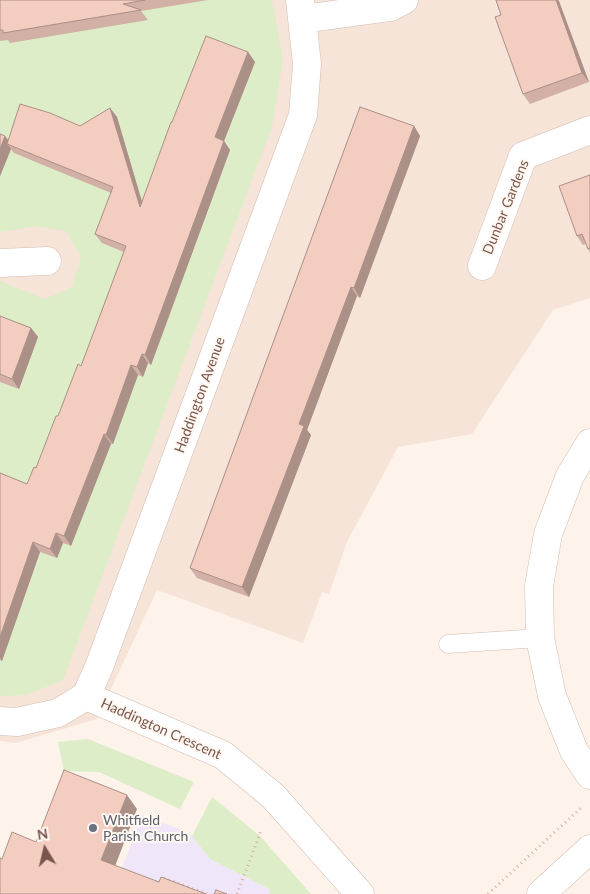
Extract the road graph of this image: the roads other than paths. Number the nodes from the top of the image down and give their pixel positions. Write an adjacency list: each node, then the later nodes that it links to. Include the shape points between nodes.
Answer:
1 (404, 0): 2 (street, via 391,7)
2 (301, 9): 10 (street, Haddington Avenue, via 307,64 303,115)
3 (590, 130): 6 (street, Dunbar Gardens, via 524,156)
4 (47, 260): 5 (street)
5 (0, 263)
6 (482, 266)
7 (590, 443): 8 (street, via 570,476 548,534 539,586)
8 (540, 638): 9 (lane); 12 (street, via 552,696 574,751)
9 (448, 644)
10 (86, 696): 11 (street, via 58,713 17,722); 14 (street, Haddington Crescent, via 223,755 274,796)
11 (0, 721)
12 (590, 775)
13 (590, 849): 15 (street)
14 (360, 894)
15 (541, 894)

